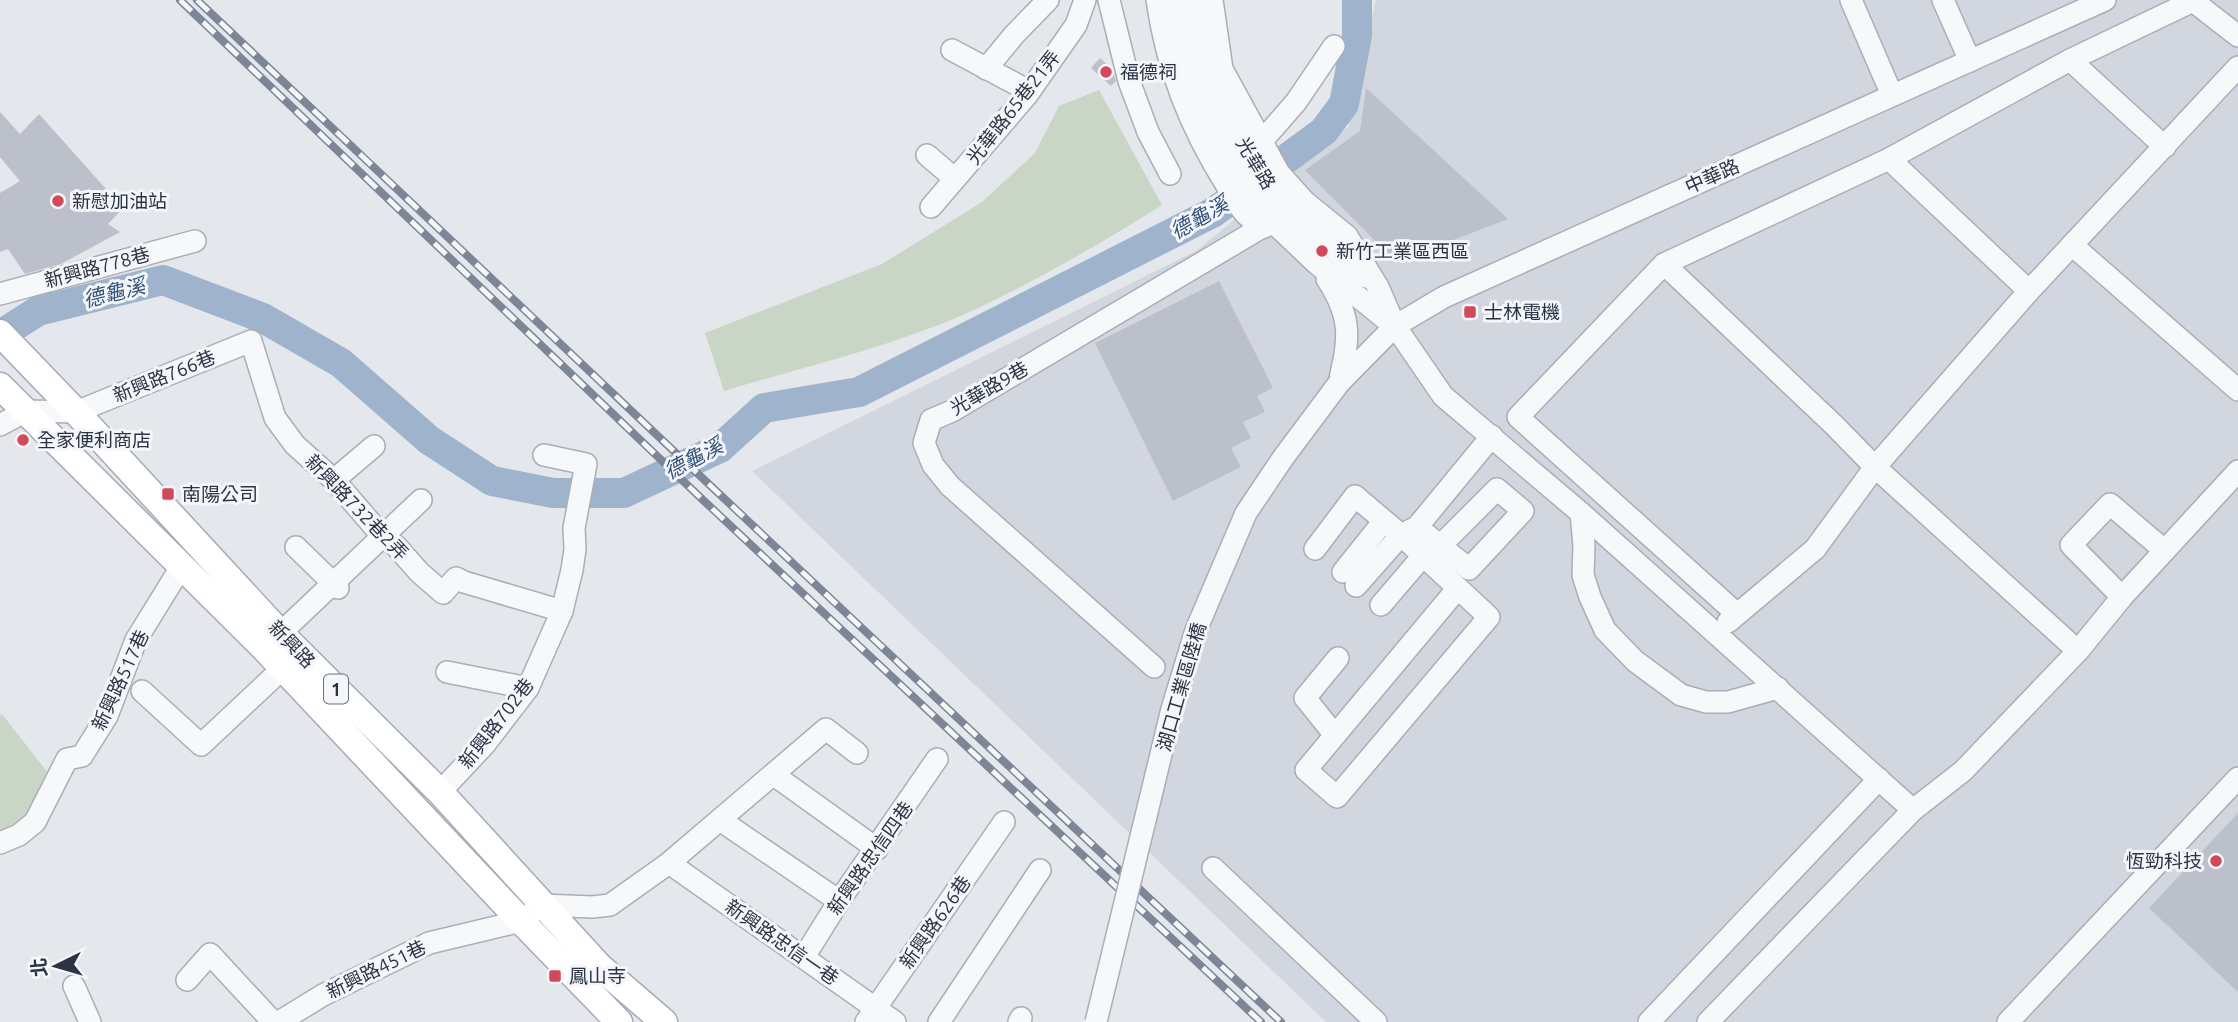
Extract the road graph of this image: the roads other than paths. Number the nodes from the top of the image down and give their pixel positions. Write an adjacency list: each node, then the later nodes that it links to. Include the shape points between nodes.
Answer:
1 (1048, 0): 17 (street)
2 (1085, 0): 18 (street, 光華路65巷21弄, via 1076,25)
3 (1109, 0): 24 (street, via 1129,81)
4 (1157, 0): 22 (street, 光華路, via 1174,78 1191,121)
5 (1174, 0): 22 (street, 光華路, via 1190,74)
6 (1194, 0): 22 (street, 光華路, via 1208,76)
7 (1212, 0): 22 (street, 光華路, via 1222,69)
8 (1851, 0): 19 (street)
9 (1943, 0): 15 (street)
10 (2105, 0): 15 (street, 中華路)
11 (2238, 36): 14 (street, via 2193,1)
12 (1334, 46): 22 (street, via 1296,102)
13 (952, 50): 17 (street)
14 (2070, 60): 20 (street); 23 (street)
15 (1970, 61): 19 (street, 中華路)
16 (2238, 67): 20 (street)
17 (986, 69): 18 (street)
18 (1029, 91): 25 (street, 光華路65巷21弄)
19 (1892, 95): 35 (street, 中華路, via 1444,297)
20 (2165, 147): 30 (street)
21 (927, 155): 25 (street)
22 (1248, 158): 26 (street, 光華路); 26 (street, 光華路)
23 (1889, 159): 32 (street); 33 (street)
24 (1170, 174)
25 (955, 179): 27 (street, 光華路65巷21弄)
26 (1260, 190): 28 (street, 光華路); 35 (street, 光華路, via 1378,287)
27 (931, 207)
28 (1274, 223): 31 (street, 光華路); 70 (street, 光華路9巷, via 931,420 924,443 933,465 950,486)
29 (195, 241): 34 (street, 新興路778巷)
30 (2072, 245): 33 (street); 40 (street)
31 (1316, 263): 35 (street, 光華路); 38 (street, via 1344,310 1347,348)
32 (1664, 264): 47 (street); 65 (street, via 1518,417)
33 (2029, 291): 47 (street)
34 (0, 294)
35 (1395, 326): 38 (street, 中華路); 44 (street, via 1443,396)
36 (7, 341): 42 (main road, 新興路 / 1)
37 (251, 341): 42 (street, 新興路766巷); 49 (street, 新興路732巷2弄, via 275,418 295,446)
38 (1339, 383): 104 (street, 湖口工業區陸橋, bridge, via 1246,513 1196,630 1172,709)
39 (0, 386): 41 (main road, 新興路 / 1)
40 (2238, 390)
41 (26, 411): 42 (street); 43 (street); 59 (main road, 新興路 / 1)
42 (76, 412): 67 (main road, 新興路 / 1)
43 (0, 425)
44 (1492, 436): 51 (street); 53 (street)
45 (373, 446): 49 (street)
46 (544, 455): 64 (street, 新興路702巷, via 586,464)
47 (1875, 467): 65 (street, via 1815,549); 68 (street)
48 (2238, 471): 57 (street)
49 (334, 480): 54 (street, 新興路732巷2弄)
50 (421, 500): 54 (street)
51 (1581, 513): 66 (street); 74 (street, via 1583,575 1590,597 1605,630 1635,661 1681,695 1706,702 1728,702)
52 (1383, 522): 53 (street); 53 (street, via 1349,579); 56 (street, via 1355,496)
53 (1409, 531): 58 (street)
54 (383, 537): 60 (street); 64 (street, 新興路732巷2弄, via 443,593 456,578)
55 (296, 547): 60 (street)
56 (1315, 549)
57 (2164, 550): 62 (street); 62 (street, via 2110,504 2071,545)
58 (1431, 552): 61 (street); 63 (street)
59 (181, 568): 67 (main road, 新興路 / 1); 86 (street, 新興路517巷, via 136,640 107,716 82,757 66,759 35,822)
60 (335, 586): 67 (street)
61 (1458, 589): 76 (street); 76 (street, via 1489,617 1337,797 1306,770)
62 (2122, 597): 68 (street)
63 (1381, 605)
64 (562, 611): 73 (street, 新興路702巷)
65 (1737, 614): 66 (street)
66 (1715, 632): 74 (street)
67 (273, 641): 71 (main road, 新興路 / 1); 82 (main road, 新興路 / 1)
68 (2078, 651): 83 (street, via 1962,771)
69 (1338, 658): 76 (street, via 1305,698)
70 (1154, 667)
71 (283, 668): 75 (street, via 201,745); 92 (main road, 新興路 / 1)
72 (447, 672): 73 (street)
73 (528, 688): 82 (street, 新興路702巷)
74 (1778, 688): 81 (street)
75 (142, 691)
76 (1335, 734)
77 (856, 753): 79 (street, 新興路451巷, via 826,729)
78 (937, 759): 87 (street, 新興路忠信四巷)
79 (774, 775): 84 (street, 新興路451巷); 87 (street)
80 (2238, 778): 108 (street)
81 (1880, 779): 83 (street); 106 (street)
82 (440, 792): 92 (main road, 新興路 / 1)
83 (1913, 810): 107 (street)
84 (720, 820): 88 (street, 新興路451巷); 91 (street)
85 (1004, 822): 96 (street, 新興路626巷)
86 (0, 843)
87 (877, 849): 91 (street, 新興路忠信四巷)
88 (668, 863): 92 (street, 新興路451巷, via 610,905); 93 (street, 新興路忠信一巷)
89 (1213, 868): 105 (street)
90 (1040, 870): 103 (street)
91 (839, 901): 93 (street, 新興路忠信四巷)
92 (531, 913): 99 (street, 新興路451巷, via 429,943); 100 (main road, 新興路 / 1); 101 (main road, 新興路 / 1)
93 (803, 957): 96 (street, 新興路忠信一巷)
94 (187, 980): 98 (street, via 210,954)
95 (74, 986): 97 (street)
96 (871, 1015): 102 (street, 新興路忠信一巷)
97 (90, 1022)
98 (273, 1022)
99 (279, 1022)
100 (619, 1022)
101 (664, 1022)
102 (895, 1022)
103 (939, 1022)
104 (1096, 1022)
105 (1376, 1022)
106 (1649, 1022)
107 (1707, 1022)
108 (2008, 1022)

